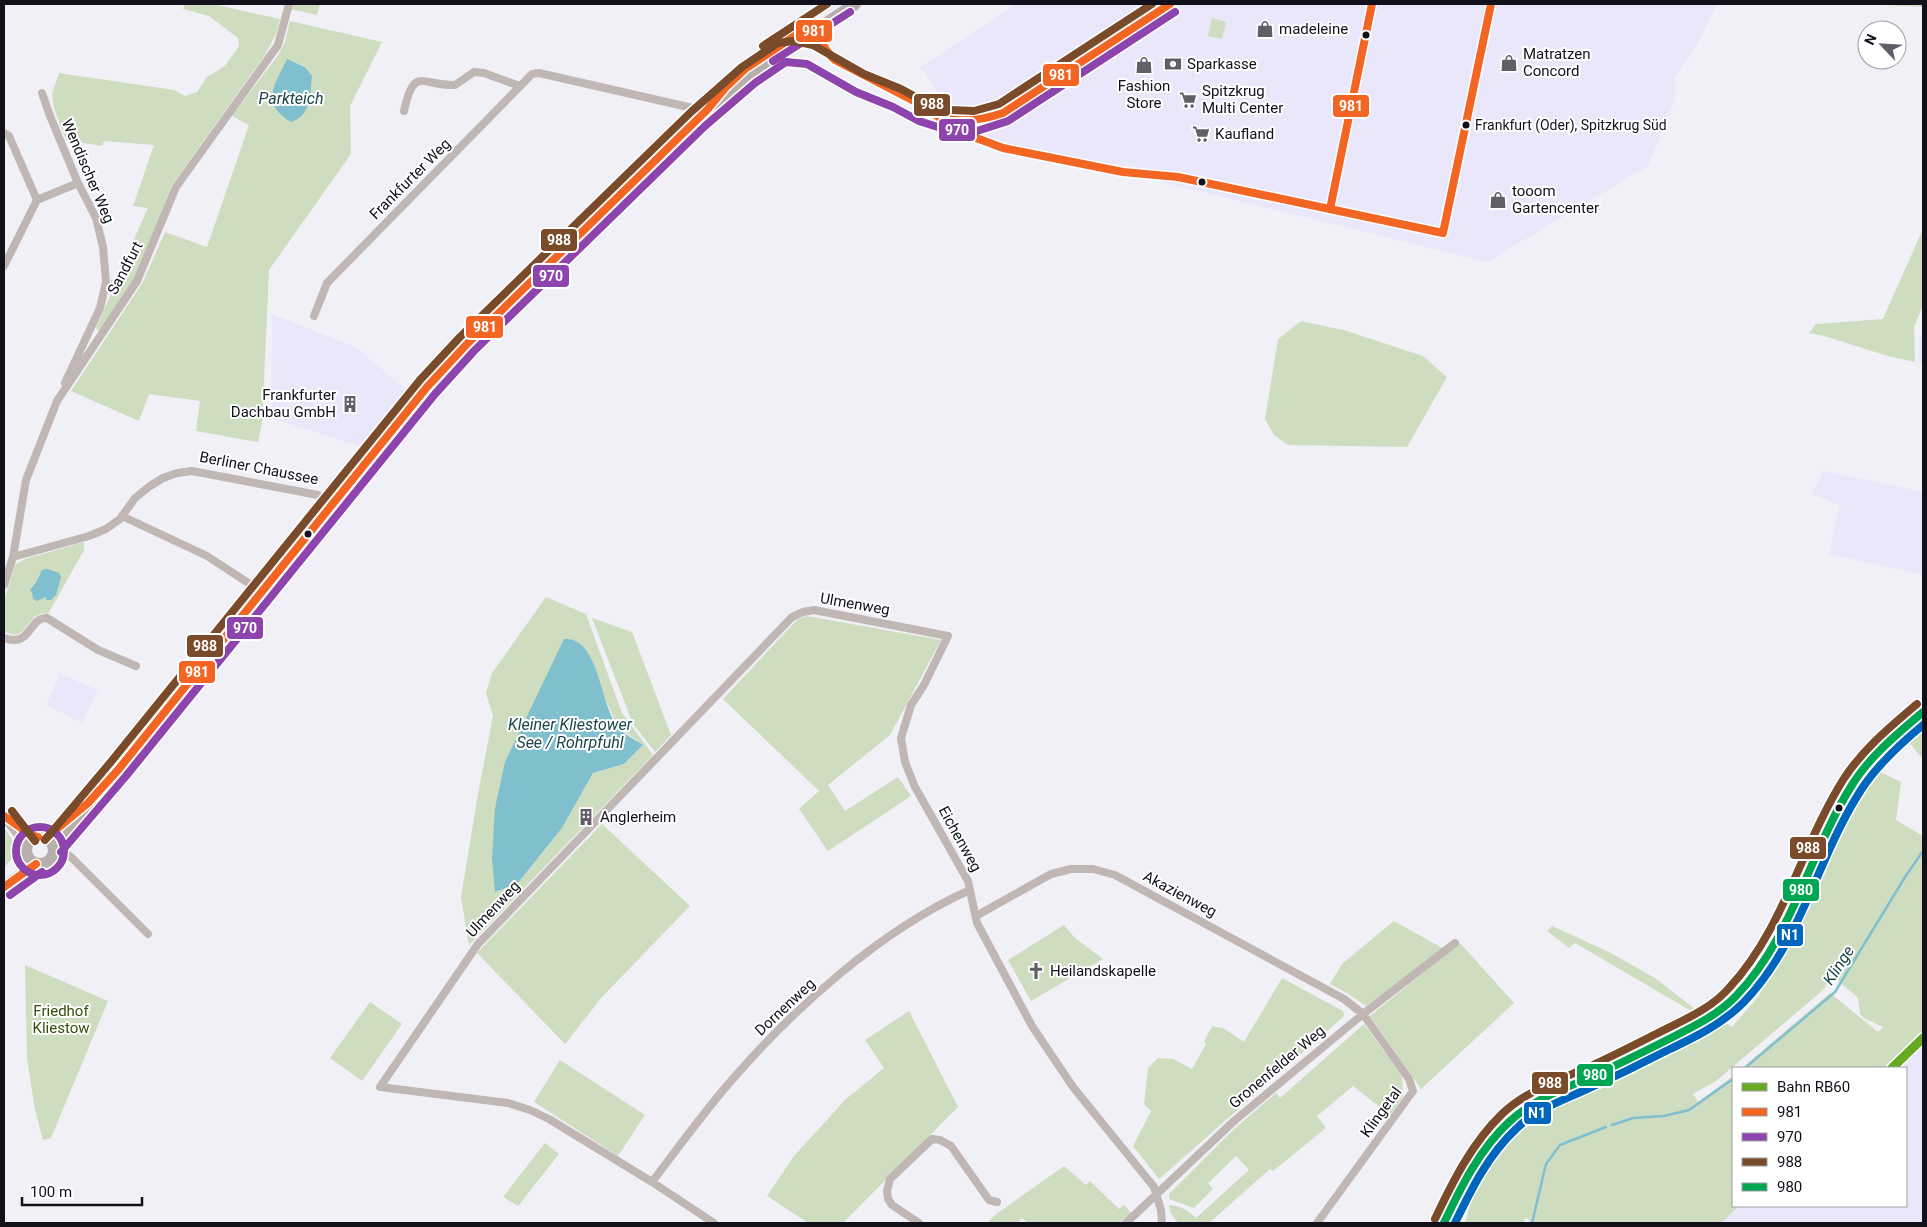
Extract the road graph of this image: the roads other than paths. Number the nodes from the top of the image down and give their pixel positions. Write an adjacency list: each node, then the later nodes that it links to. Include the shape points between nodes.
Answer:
1 (289, 4): 13 (street, Sandfurt, via 278,45 176,187 138,281)
2 (845, 4): 7 (main road, via 745,69)
3 (855, 4): 7 (main road)
4 (520, 86): 6 (street, via 474,72 455,86 420,80 408,92); 7 (street, Frankfurter Weg, via 532,74 539,73); 12 (street, Frankfurter Weg, via 327,283)
5 (42, 93): 9 (street, Wendischer Weg)
6 (404, 111)
7 (702, 111): 14 (main road, via 449,363)
8 (4, 133): 10 (street, via 9,136)
9 (78, 183): 10 (street); 13 (street, Wendischer Weg, via 96,218 106,282 100,308)
10 (37, 200): 11 (street)
11 (4, 266)
12 (314, 316)
13 (57, 401): 16 (street, Sandfurt, via 26,480)
14 (332, 505): 15 (street, Berliner Chaussee, via 318,495 192,470 163,478 150,486 135,498); 18 (main road)
15 (122, 516): 16 (street, via 106,529 89,536); 18 (street, via 207,556)
16 (13, 557): 17 (street, Sandfurt)
17 (4, 585)
18 (262, 592): 24 (main road, via 118,770)
19 (948, 636): 28 (street, Eichenweg, via 911,705 901,738 905,762 916,788); 33 (street, Ulmenweg, via 814,610 792,617 478,944 380,1088 508,1103 530,1110 549,1118)
20 (4, 638): 21 (street, via 19,640 26,636 36,621 47,618 98,650)
21 (136, 666)
22 (1923, 712): 41 (street, via 1873,758 1852,785 1778,940 1756,974 1734,998 1708,1019 1626,1061 1541,1098 1522,1111 1483,1152 1463,1182)
23 (4, 817): 24 (street); 25 (street)
24 (48, 843): 25 (main road, via 31,840); 25 (main road, via 52,857 47,863); 30 (street, via 71,857)
25 (30, 856): 26 (main road); 27 (main road)
26 (4, 882)
27 (4, 887)
28 (970, 890): 29 (street, Eichenweg); 33 (street, Dornenweg, via 904,926 810,1001 732,1080)
29 (976, 916): 32 (street, Akazienweg, via 1051,874 1093,869 1115,875 1189,914 1344,999); 34 (street, Eichenweg, via 1032,1026 1073,1087 1154,1187)
30 (148, 934)
31 (1455, 943): 32 (street, Gronenfelder Weg)
32 (1363, 1014): 34 (street, Gronenfelder Weg, via 1234,1121); 40 (street, Klingetal, via 1409,1079 1413,1091)
33 (652, 1182): 36 (street, Ulmenweg)
34 (1157, 1195): 38 (street, Gronenfelder Weg); 39 (street)
35 (997, 1202): 37 (street, via 989,1200 951,1146 932,1139 890,1179 887,1191 892,1205)
36 (714, 1223)
37 (919, 1223)
38 (1126, 1223)
39 (1162, 1223)
40 (1317, 1223)
41 (1444, 1223)

